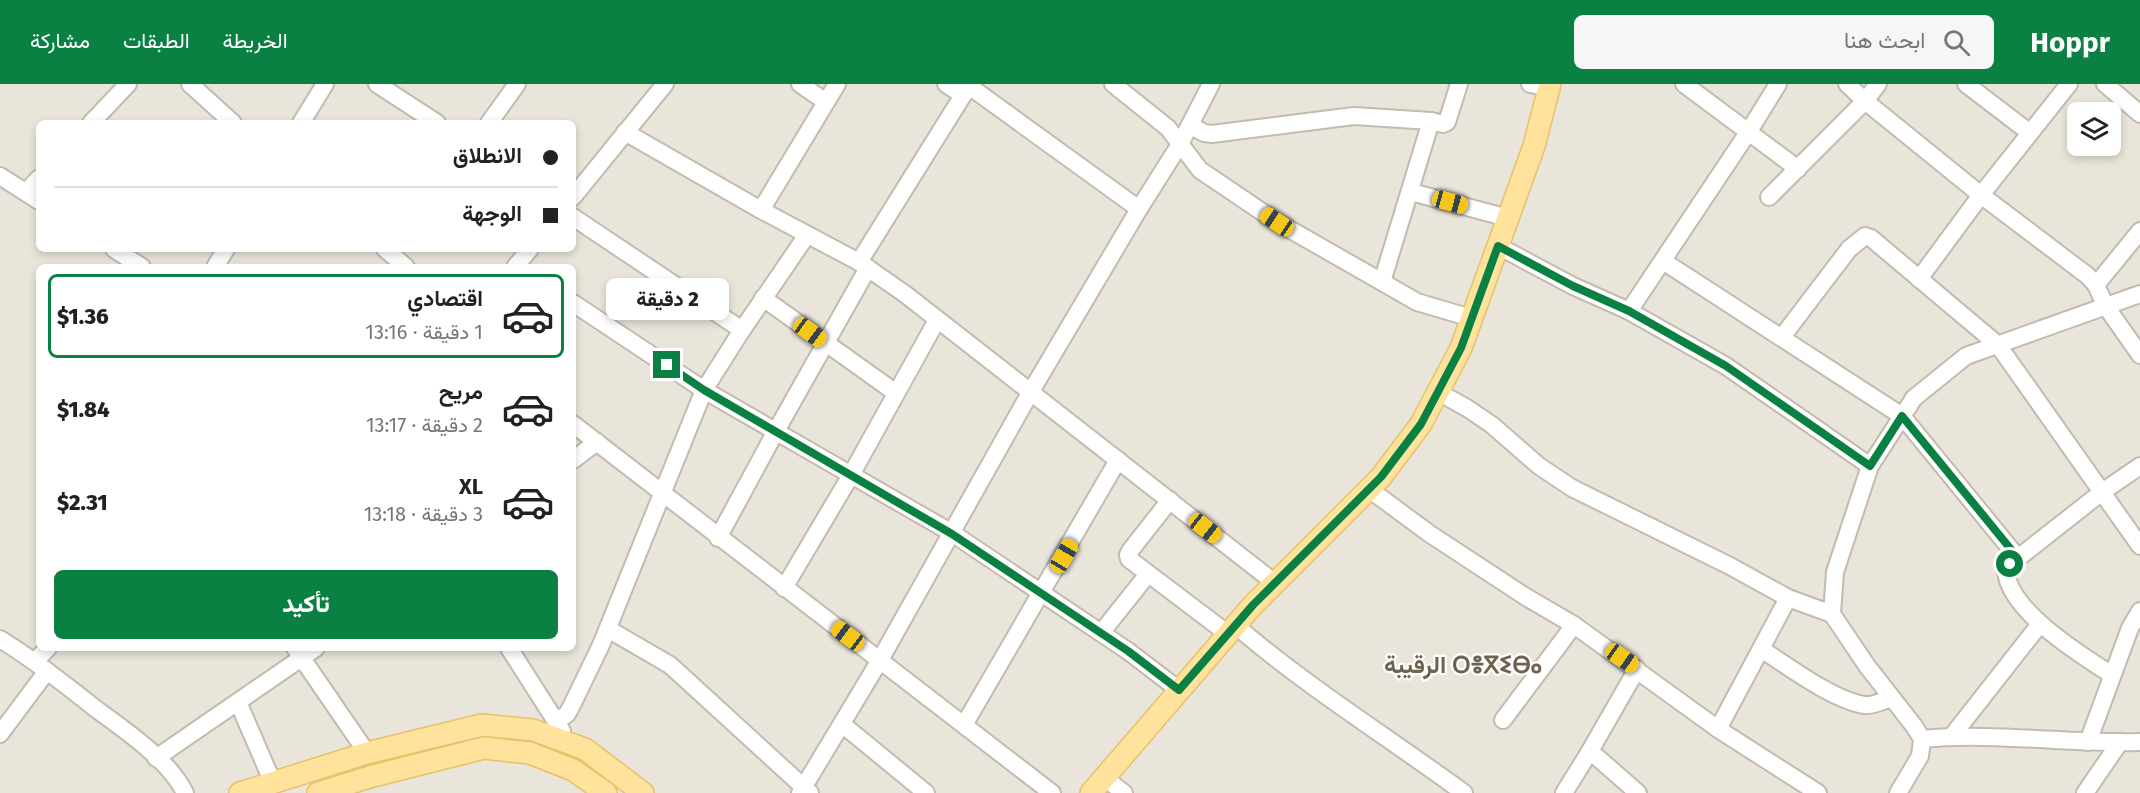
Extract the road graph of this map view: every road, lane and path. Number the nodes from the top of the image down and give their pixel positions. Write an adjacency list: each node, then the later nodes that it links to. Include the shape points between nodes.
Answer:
1 (128, 84): 25 (street)
2 (190, 84): 26 (street)
3 (325, 84): 27 (street)
4 (377, 84): 28 (street)
5 (517, 84): 29 (street)
6 (800, 84): 23 (street)
7 (837, 84): 23 (street)
8 (946, 84): 21 (street)
9 (1113, 84): 35 (street, via 1168,128)
10 (1211, 84): 31 (street)
11 (1459, 84): 30 (street, via 1447,122)
12 (1684, 84): 32 (street)
13 (1778, 84): 32 (street)
14 (1847, 84): 22 (street)
15 (1878, 84): 22 (street)
16 (1966, 84): 34 (street)
17 (2069, 84): 34 (street)
18 (2104, 84): 24 (street)
19 (1543, 85): 45 (main road, via 1534,146)
20 (657, 87): 33 (street)
21 (967, 88): 43 (street); 57 (street)
22 (1866, 101): 36 (street); 40 (street)
23 (826, 102): 44 (street)
24 (2140, 114)
25 (94, 120)
26 (230, 120)
27 (303, 120)
28 (432, 120)
29 (491, 120)
30 (1431, 122): 31 (street, via 1354,116 1212,134); 39 (street)
31 (1190, 125): 35 (street)
32 (1749, 131): 36 (street); 53 (street)
33 (626, 132): 38 (street); 44 (street)
34 (2030, 133): 40 (street)
35 (1180, 144): 43 (street); 59 (street, via 1200,170 1277,222)
36 (1798, 169): 42 (street)
37 (0, 176): 41 (street)
38 (576, 192)
39 (1411, 192): 45 (street); 59 (street)
40 (1981, 195): 58 (street); 60 (street)
41 (32, 196)
42 (1768, 197)
43 (1139, 209): 76 (street)
44 (761, 210): 48 (street)
45 (1508, 218): 49 (main road)
46 (576, 219): 68 (street)
47 (2140, 231): 60 (street)
48 (807, 235): 57 (street); 62 (street)
49 (1498, 246): 65 (street); 66 (main road)
50 (119, 252): 54 (street)
51 (389, 252): 55 (street)
52 (528, 252): 56 (street)
53 (1663, 261): 65 (street); 69 (street)
54 (137, 264)
55 (403, 264)
56 (519, 264)
57 (863, 265): 67 (street); 70 (street)
58 (1919, 279): 69 (street, via 1865,236 1849,249); 71 (street)
59 (1382, 282): 66 (street, via 1417,302)
60 (2096, 285): 64 (street)
61 (2140, 294): 64 (street)
62 (763, 298): 68 (street); 70 (street)
63 (576, 305): 73 (street)
64 (2105, 305): 71 (street); 72 (street)
65 (1629, 311): 83 (street, via 1726,366)
66 (1472, 318): 74 (main road)
67 (938, 320): 75 (street); 76 (street)
68 (742, 330): 73 (street)
69 (1782, 337): 77 (street)
70 (825, 343): 75 (street); 79 (street)
71 (1998, 345): 77 (street, via 1966,356 1914,398); 87 (street)
72 (2140, 355)
73 (704, 390): 79 (street); 88 (street)
74 (1438, 392): 86 (main road, via 1421,424); 98 (street, via 1484,420 1572,488)
75 (896, 393): 85 (street)
76 (1030, 393): 82 (street); 90 (street)
77 (1902, 416): 83 (street); 93 (street)
78 (576, 426): 80 (street)
79 (776, 431): 85 (street); 91 (street)
80 (597, 442): 81 (street); 88 (street)
81 (576, 458)
82 (1118, 460): 89 (street); 97 (street)
83 (1870, 466): 100 (street, via 1835,572)
84 (2140, 466): 87 (street)
85 (851, 475): 90 (street); 96 (street)
86 (1369, 489): 95 (main road); 102 (street, via 1492,576)
87 (2102, 492): 92 (street); 93 (street)
88 (663, 493): 91 (street); 103 (street)
89 (1170, 500): 94 (street, via 1128,555); 95 (street)
90 (952, 534): 97 (street); 111 (street)
91 (718, 538): 96 (street)
92 (2140, 546)
93 (2018, 558): 101 (street, via 2006,571 2006,578)
94 (1148, 574): 104 (street); 105 (street)
95 (1275, 583): 104 (main road)
96 (784, 588): 111 (street)
97 (1042, 594): 105 (street); 121 (street)
98 (1788, 598): 100 (street); 107 (street)
99 (2140, 611): 114 (street)
100 (1832, 614): 116 (street)
101 (2040, 624): 114 (street); 124 (street)
102 (1574, 625): 113 (street); 118 (street)
103 (608, 629): 119 (street, via 571,707); 135 (street, via 670,665)
104 (1232, 629): 115 (main road); 144 (street)
105 (1101, 633): 115 (street)
106 (0, 639): 112 (street)
107 (1761, 649): 116 (street, via 1849,701 1867,706); 122 (street)
108 (47, 651): 112 (street)
109 (511, 651): 119 (street)
110 (298, 653): 117 (street); 131 (street)
111 (880, 660): 120 (street); 121 (street)
112 (41, 666): 123 (street); 132 (street)
113 (1637, 669): 122 (street); 130 (street)
114 (2112, 675): 126 (street)
115 (1179, 690): 134 (main road)
116 (1892, 698): 125 (street)
117 (238, 702): 132 (street); 133 (street)
118 (1503, 720)
119 (556, 722): 129 (street)
120 (842, 724): 135 (street); 141 (street)
121 (964, 725): 142 (street)
122 (1718, 729): 147 (street)
123 (0, 734)
124 (1952, 736): 125 (street); 126 (street)
125 (1922, 739): 148 (street, via 1920,756)
126 (2088, 742): 127 (street)
127 (2120, 742): 128 (street); 149 (street)
128 (2140, 742)
129 (570, 744): 131 (main road, via 533,730 482,725); 140 (main road, via 585,749)
130 (1590, 751): 145 (street); 146 (street)
131 (367, 753): 133 (main road)
132 (156, 758): 136 (street, via 178,779)
133 (273, 783): 137 (main road)
134 (1098, 785): 143 (street)
135 (804, 791)
136 (185, 793)
137 (240, 793)
138 (318, 793): 139 (main road, via 484,748 530,753 573,770)
139 (606, 793)
140 (643, 793)
141 (926, 793)
142 (1052, 793)
143 (1125, 793)
144 (1464, 793)
145 (1564, 793)
146 (1638, 793)
147 (1818, 793)
148 (1898, 793)
149 (2085, 793)

